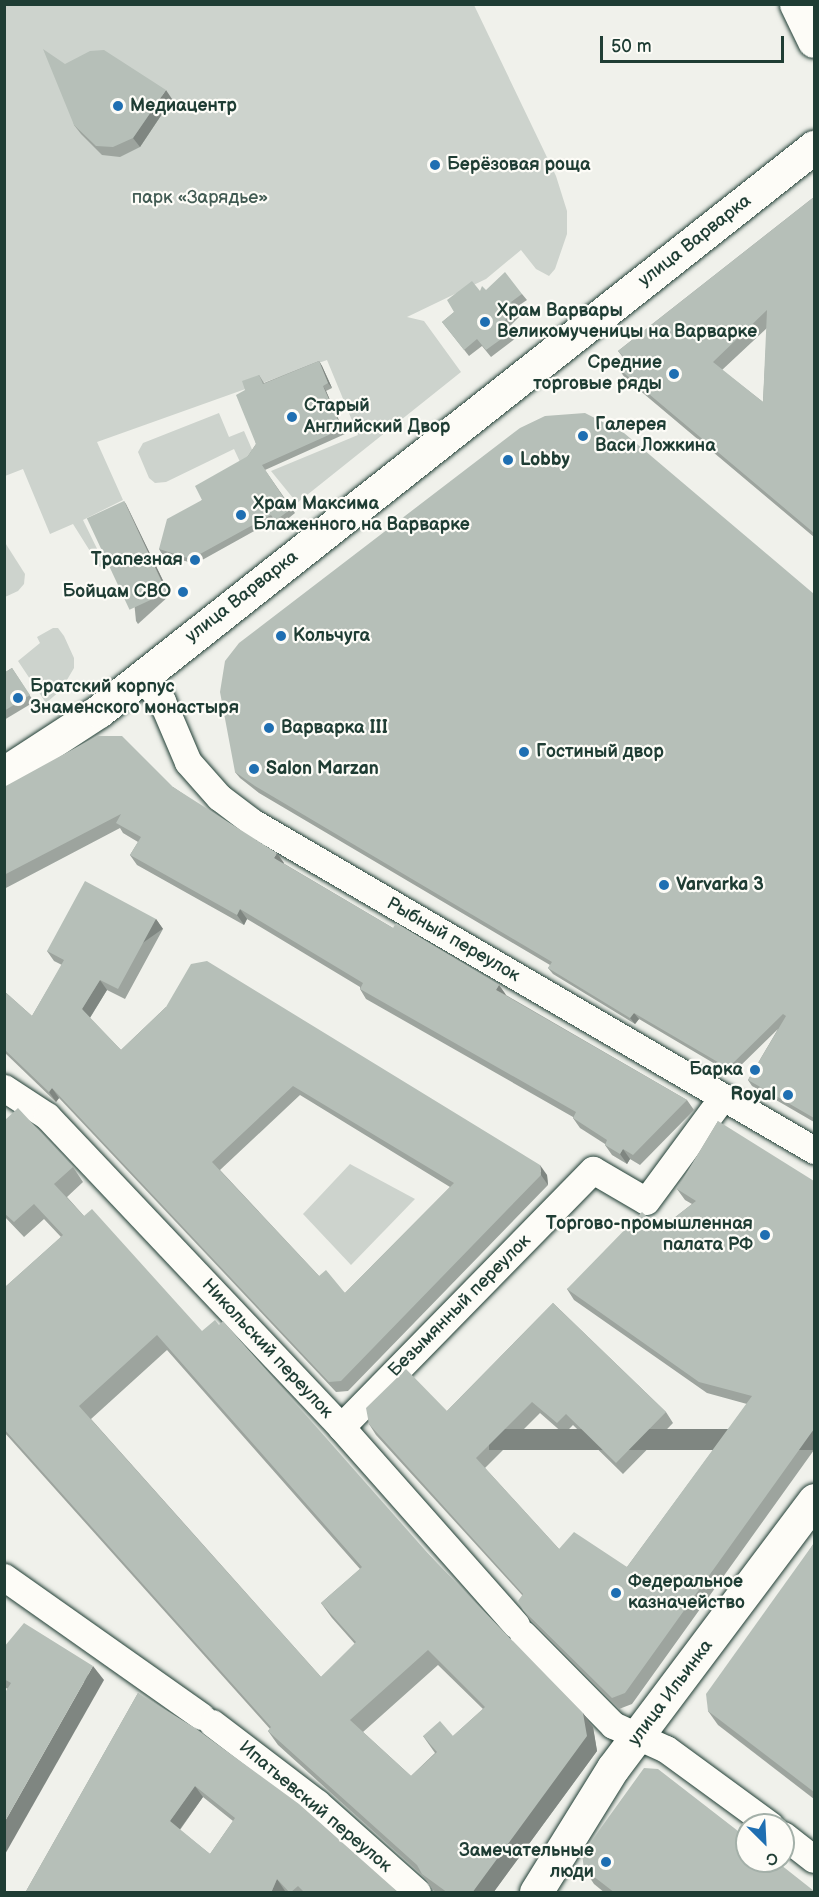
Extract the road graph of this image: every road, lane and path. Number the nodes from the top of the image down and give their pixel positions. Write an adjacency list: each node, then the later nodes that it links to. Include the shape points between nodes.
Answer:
1 (796, 4): 2 (street)
2 (814, 41)
3 (814, 147): 4 (street, улица Варварка)
4 (142, 677): 5 (street, улица Варварка, via 99,711); 7 (street, Рыбный переулок, via 162,701 188,762 219,797 252,822)
5 (4, 773)
6 (4, 1088): 9 (street, Никольский переулок, via 47,1116)
7 (722, 1098): 8 (street, Рыбный переулок); 9 (street, Безымянный переулок, via 646,1202 593,1170)
8 (814, 1150)
9 (341, 1426): 12 (street, Никольский переулок, via 519,1629 613,1725)
10 (814, 1500): 12 (street, улица Ильинка)
11 (4, 1577): 16 (street, Ипатьевский переулок, via 317,1803)
12 (639, 1735): 13 (street, Никольский переулок, via 666,1749); 17 (street, улица Ильинка, via 613,1768)
13 (754, 1813)
14 (795, 1843): 15 (street)
15 (814, 1858)
16 (417, 1893)
17 (536, 1893)

